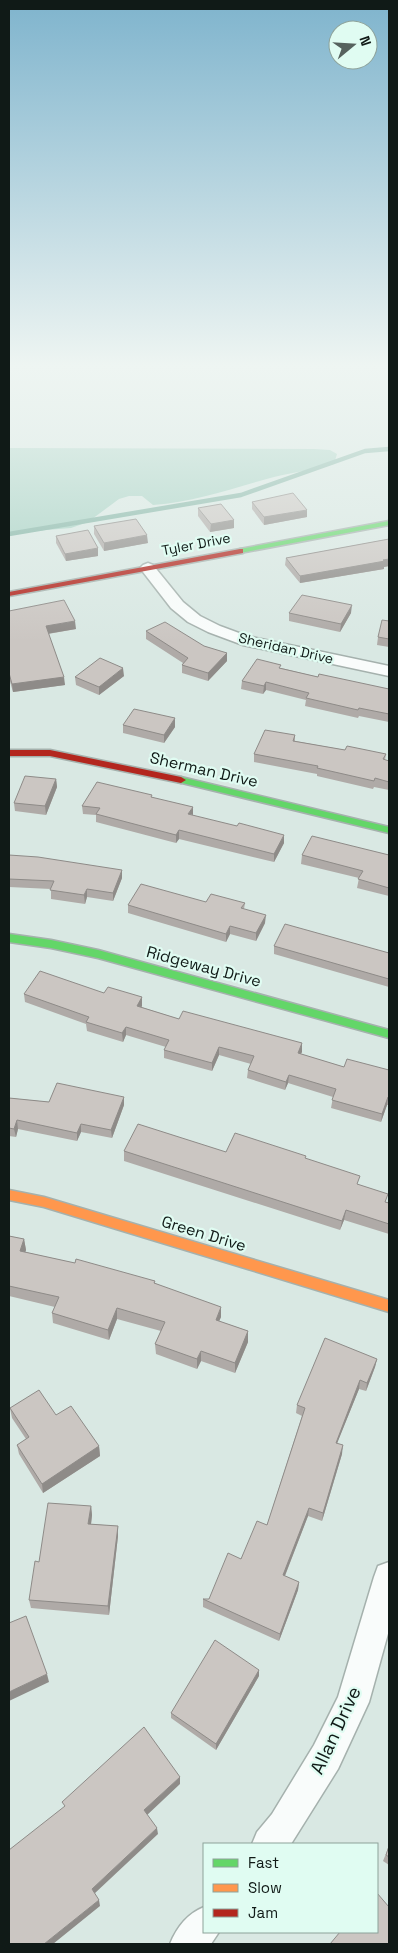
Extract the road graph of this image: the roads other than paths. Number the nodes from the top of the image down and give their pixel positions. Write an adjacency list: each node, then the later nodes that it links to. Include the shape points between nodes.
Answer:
1 (389, 523): 2 (street, Tyler Drive)
2 (148, 568): 3 (street, Tyler Drive); 4 (street, Sheridan Drive, via 177,605 214,629 243,640)
3 (9, 594)
4 (389, 671)
5 (9, 753): 6 (street, Sherman Drive, via 50,753)
6 (389, 830)
7 (9, 938): 8 (street, Ridgeway Drive, via 98,954)
8 (389, 1034)
9 (9, 1194): 10 (street, Green Drive)
10 (389, 1306)
11 (389, 1577): 12 (street, Allan Drive, via 353,1702 326,1757 284,1826)
12 (270, 1843)
13 (203, 1926): 14 (street)
14 (188, 1944)

